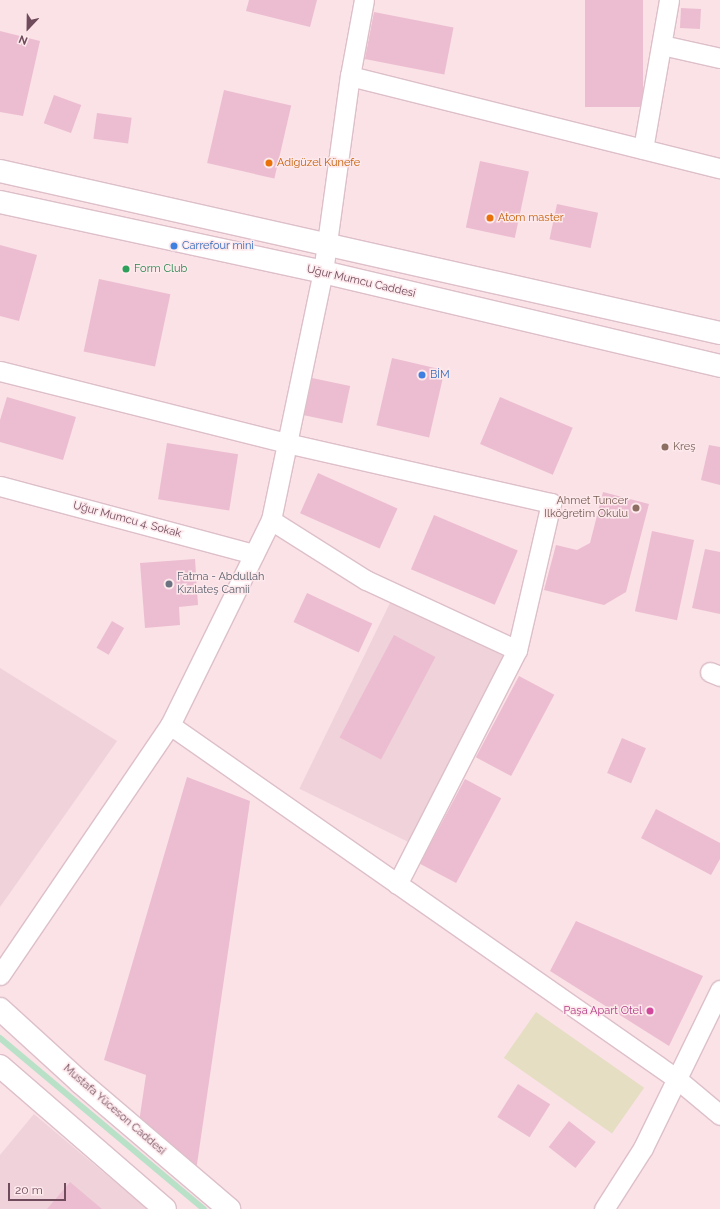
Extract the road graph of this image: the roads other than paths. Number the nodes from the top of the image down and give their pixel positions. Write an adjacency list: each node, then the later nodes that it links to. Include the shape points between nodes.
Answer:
1 (364, 0): 5 (street)
2 (669, 0): 3 (street)
3 (662, 45): 4 (street); 6 (street)
4 (720, 58)
5 (350, 76): 6 (street); 10 (street)
6 (643, 149): 7 (street)
7 (720, 168)
8 (0, 171): 10 (main road)
9 (0, 202): 11 (main road, Uğur Mumcu Caddesi)
10 (327, 244): 11 (street); 12 (main road)
11 (323, 272): 13 (main road, Uğur Mumcu Caddesi); 15 (street)
12 (720, 333)
13 (720, 366)
14 (0, 371): 15 (street)
15 (287, 443): 17 (street); 19 (street, via 551,503)
16 (0, 486): 18 (street, Uğur Mumcu 4. Sokak)
17 (271, 520): 18 (street); 19 (street, via 366,580)
18 (254, 554): 20 (street)
19 (517, 650): 21 (street)
20 (170, 725): 21 (street); 22 (street)
21 (397, 884): 26 (street)
22 (0, 975)
23 (720, 990): 26 (street)
24 (0, 1009): 29 (main road, Mustafa Yüceson Caddesi, via 80,1082)
25 (0, 1066): 28 (main road)
26 (676, 1079): 27 (street); 30 (street, via 643,1148)
27 (720, 1115)
28 (165, 1209)
29 (230, 1209)
30 (604, 1209)

